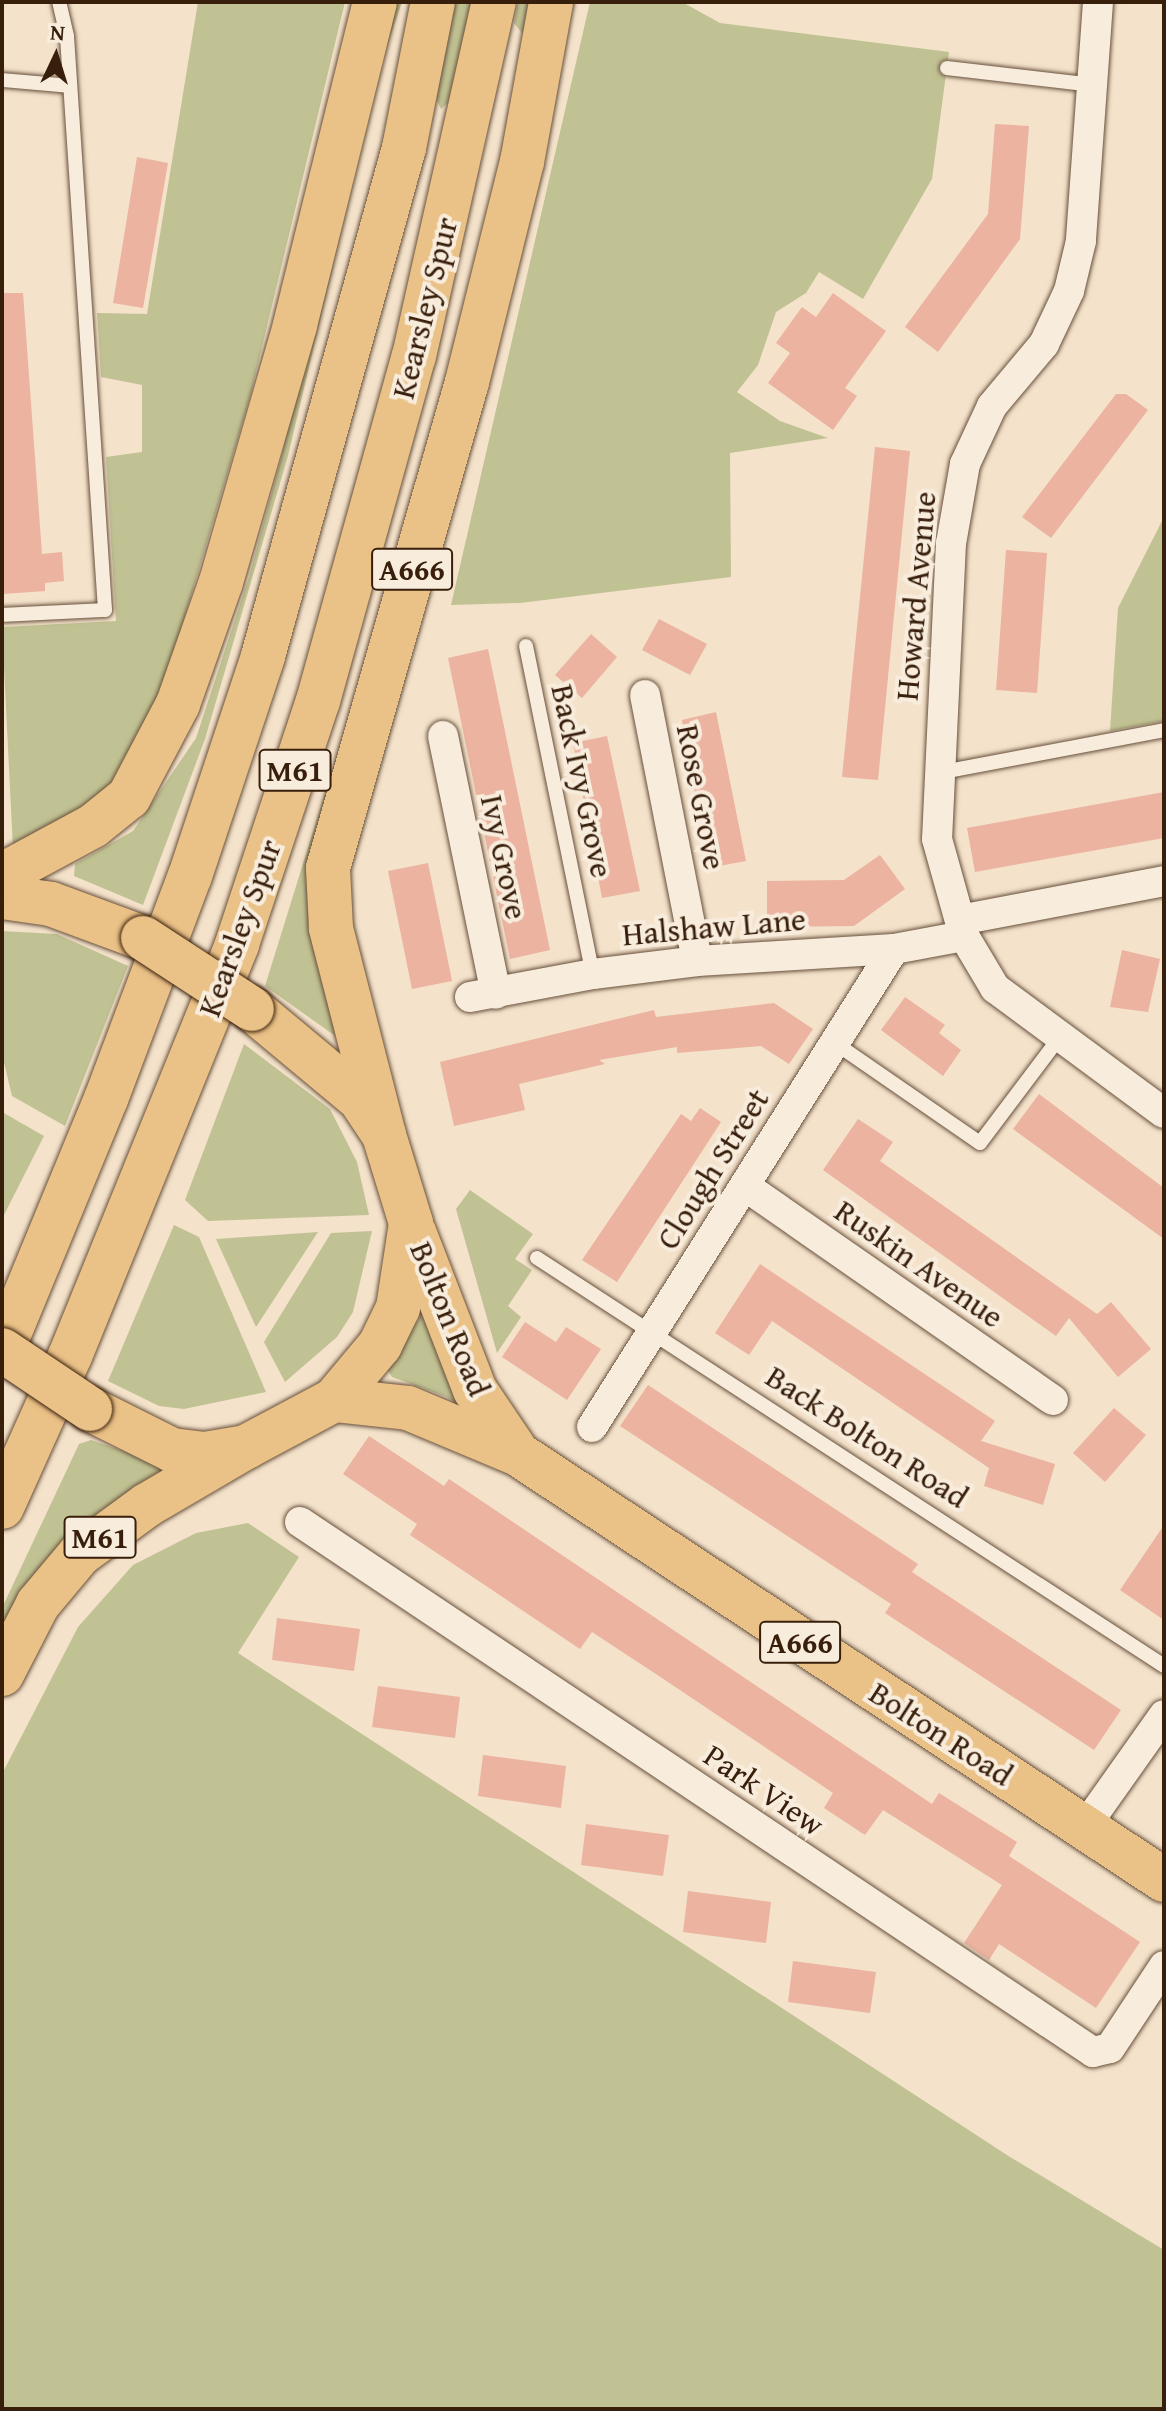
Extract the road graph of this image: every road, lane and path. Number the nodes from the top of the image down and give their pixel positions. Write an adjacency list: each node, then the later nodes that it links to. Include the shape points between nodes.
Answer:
1 (59, 2): 10 (lane)
2 (375, 2): 17 (main road, via 295,325 221,582 178,704 129,797 93,826)
3 (433, 2): 33 (main road, Kearsley Spur / M61, via 404,148 263,656 118,1070)
4 (494, 2): 39 (main road, Kearsley Spur / M61, via 414,356 313,715 237,944 70,1356)
5 (551, 2): 28 (main road, A666, via 522,162 467,382 328,868 331,928)
6 (1098, 2): 9 (street, Howard Avenue)
7 (947, 68): 9 (lane)
8 (2, 80): 10 (lane)
9 (1093, 85): 16 (street, Howard Avenue, via 1081,241 1069,291 1044,344 992,406 965,464 951,543)
10 (70, 86): 11 (lane, via 105,610)
11 (2, 615)
12 (526, 646): 23 (lane, Back Ivy Grove)
13 (645, 695): 22 (street, Rose Grove)
14 (1164, 730): 16 (lane)
15 (443, 736): 24 (street, Ivy Grove)
16 (937, 773): 20 (street, Howard Avenue, via 937,839)
17 (2, 875)
18 (1164, 881): 20 (street, Halshaw Lane)
19 (2, 897): 28 (main road, A666, bridge, via 51,904 143,938 252,1009 360,1099)
20 (962, 928): 21 (street, Halshaw Lane); 25 (street, Howard Avenue, via 995,988)
21 (894, 949): 22 (street, Halshaw Lane); 26 (street, Clough Street)
22 (697, 961): 23 (street, Halshaw Lane)
23 (593, 974): 24 (street, Halshaw Lane)
24 (483, 996)
25 (1059, 1038): 26 (lane, via 980,1143); 27 (street, Howard Avenue)
26 (835, 1043): 29 (street, Clough Street)
27 (1164, 1113)
28 (384, 1135): 30 (main road, A666)
29 (745, 1186): 32 (street, Clough Street); 35 (street, Ruskin Avenue)
30 (411, 1223): 34 (main road, A666, via 398,1308 380,1345); 38 (main road, Bolton Road / A666, via 475,1390)
31 (537, 1258): 32 (lane, Back Bolton Road)
32 (653, 1331): 36 (street, Clough Street); 41 (lane, Back Bolton Road)
33 (2, 1350): 37 (main road, A666, bridge, via 90,1409 172,1450 205,1454)
34 (334, 1400): 37 (main road, A666); 38 (main road, Bolton Road / A666, via 408,1408)
35 (1053, 1400)
36 (592, 1427)
37 (246, 1447): 42 (main road, M61, via 147,1505 80,1554 38,1604)
38 (518, 1454): 44 (main road, Bolton Road / A666)
39 (2, 1507)
40 (300, 1522): 46 (street, Park View, via 1093,2052 1110,2048)
41 (1164, 1666)
42 (2, 1674)
43 (1164, 1715): 44 (street)
44 (1084, 1828): 45 (main road, Bolton Road / A666)
45 (1164, 1880)
46 (1164, 1966)

